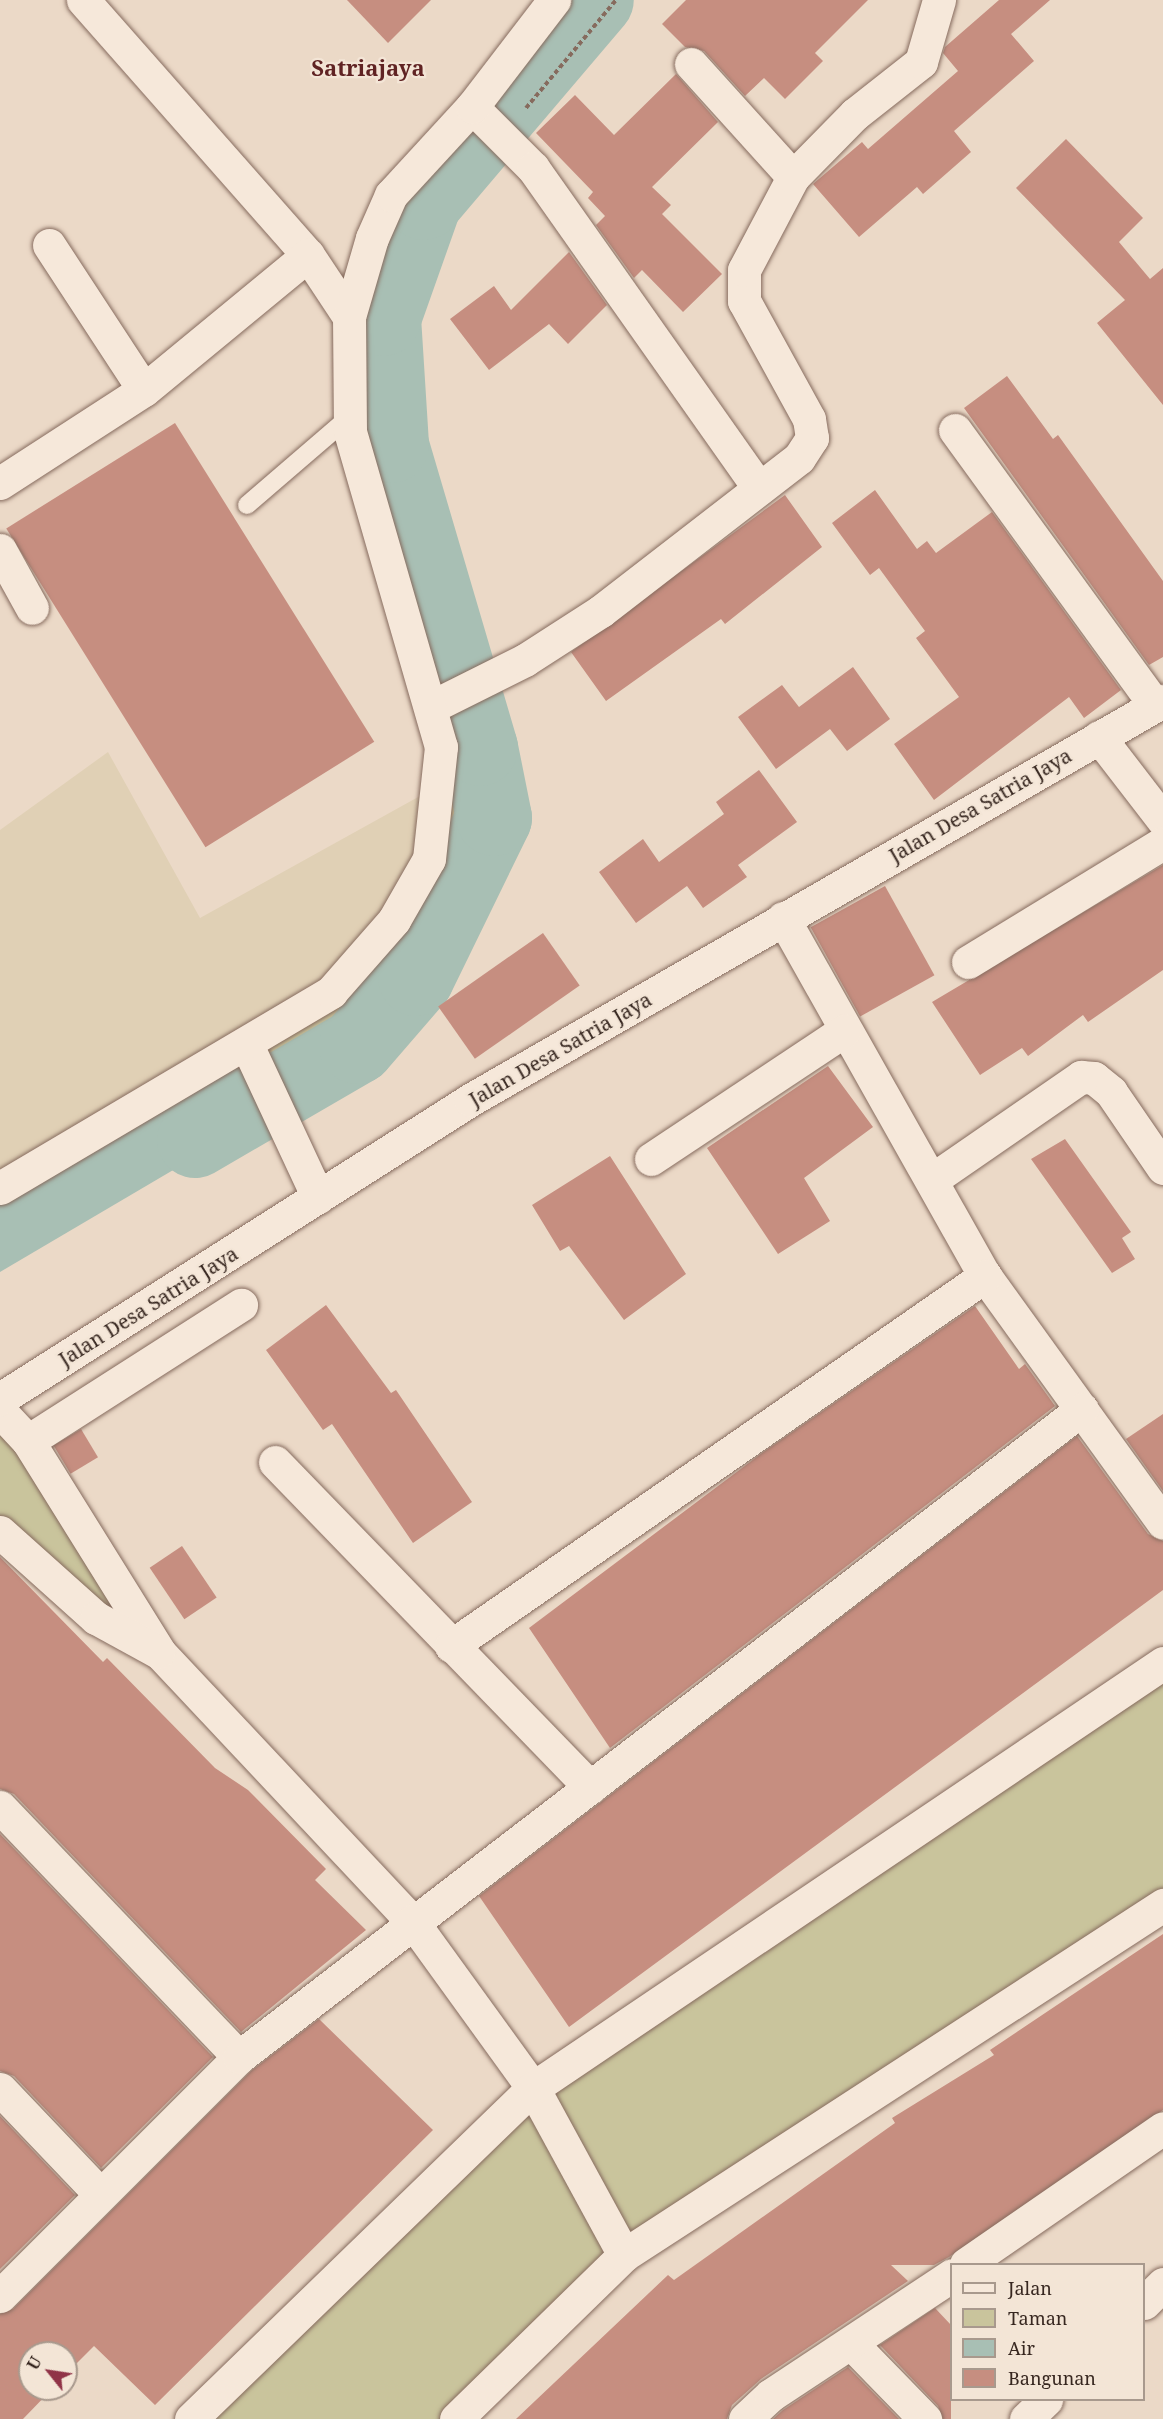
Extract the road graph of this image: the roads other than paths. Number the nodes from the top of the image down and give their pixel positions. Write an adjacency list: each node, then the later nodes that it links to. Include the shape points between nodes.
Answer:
1 (83, 0): 8 (street)
2 (554, 0): 5 (street)
3 (939, 0): 6 (street, via 921,62 855,114)
4 (690, 64): 6 (street)
5 (472, 107): 9 (street, via 391,195 372,238); 14 (street, via 504,134)
6 (792, 177): 14 (street, via 744,270 744,301 809,419 812,438 800,458)
7 (49, 245): 10 (street)
8 (308, 255): 9 (street); 10 (street)
9 (349, 317): 11 (street)
10 (144, 390): 13 (street)
11 (348, 418): 15 (lane); 19 (street)
12 (956, 430): 18 (street)
13 (0, 483)
14 (759, 488): 19 (street, via 601,612 525,660)
15 (247, 505)
16 (0, 550): 17 (street)
17 (32, 608)
18 (1159, 703): 20 (street, Jalan Desa Satria Jaya)
19 (433, 706): 26 (street, via 441,747 429,859 394,920 332,992)
20 (1099, 737): 21 (street); 23 (street, Jalan Desa Satria Jaya)
21 (1163, 820)
22 (1163, 843): 24 (street)
23 (783, 918): 25 (street); 31 (street, Jalan Desa Satria Jaya, via 575,1044 470,1100)
24 (968, 962)
25 (844, 1031): 27 (street); 29 (street)
26 (246, 1045): 30 (street); 31 (street)
27 (651, 1159)
28 (1163, 1168): 29 (street, via 1111,1092 1094,1078 1081,1077)
29 (933, 1179): 32 (street)
30 (0, 1188)
31 (317, 1192): 34 (street, Jalan Desa Satria Jaya)
32 (985, 1276): 35 (street); 41 (street)
33 (241, 1305): 37 (street)
34 (0, 1399)
35 (1082, 1409): 39 (street); 44 (street)
36 (0, 1412): 37 (street)
37 (28, 1441): 42 (street)
38 (275, 1462): 41 (street)
39 (1163, 1523)
40 (0, 1532): 42 (street, via 96,1618)
41 (451, 1646): 44 (street)
42 (160, 1653): 47 (street)
43 (1163, 1663): 49 (street)
44 (590, 1788): 47 (street)
45 (0, 1807): 48 (street)
46 (1163, 1905): 53 (street)
47 (412, 1921): 48 (street); 49 (street)
48 (239, 2057): 52 (street)
49 (533, 2088): 53 (street); 61 (street)
50 (0, 2089): 52 (street)
51 (1163, 2128): 54 (street)
52 (98, 2192): 57 (street)
53 (624, 2255): 62 (street)
54 (969, 2263)
55 (950, 2276): 59 (street)
56 (1163, 2284): 58 (street)
57 (0, 2296)
58 (1145, 2302)
59 (852, 2343): 63 (street, via 771,2395); 64 (street)
60 (1045, 2401): 65 (street)
61 (191, 2419)
62 (456, 2419)
63 (745, 2419)
64 (925, 2419)
65 (1026, 2419)

